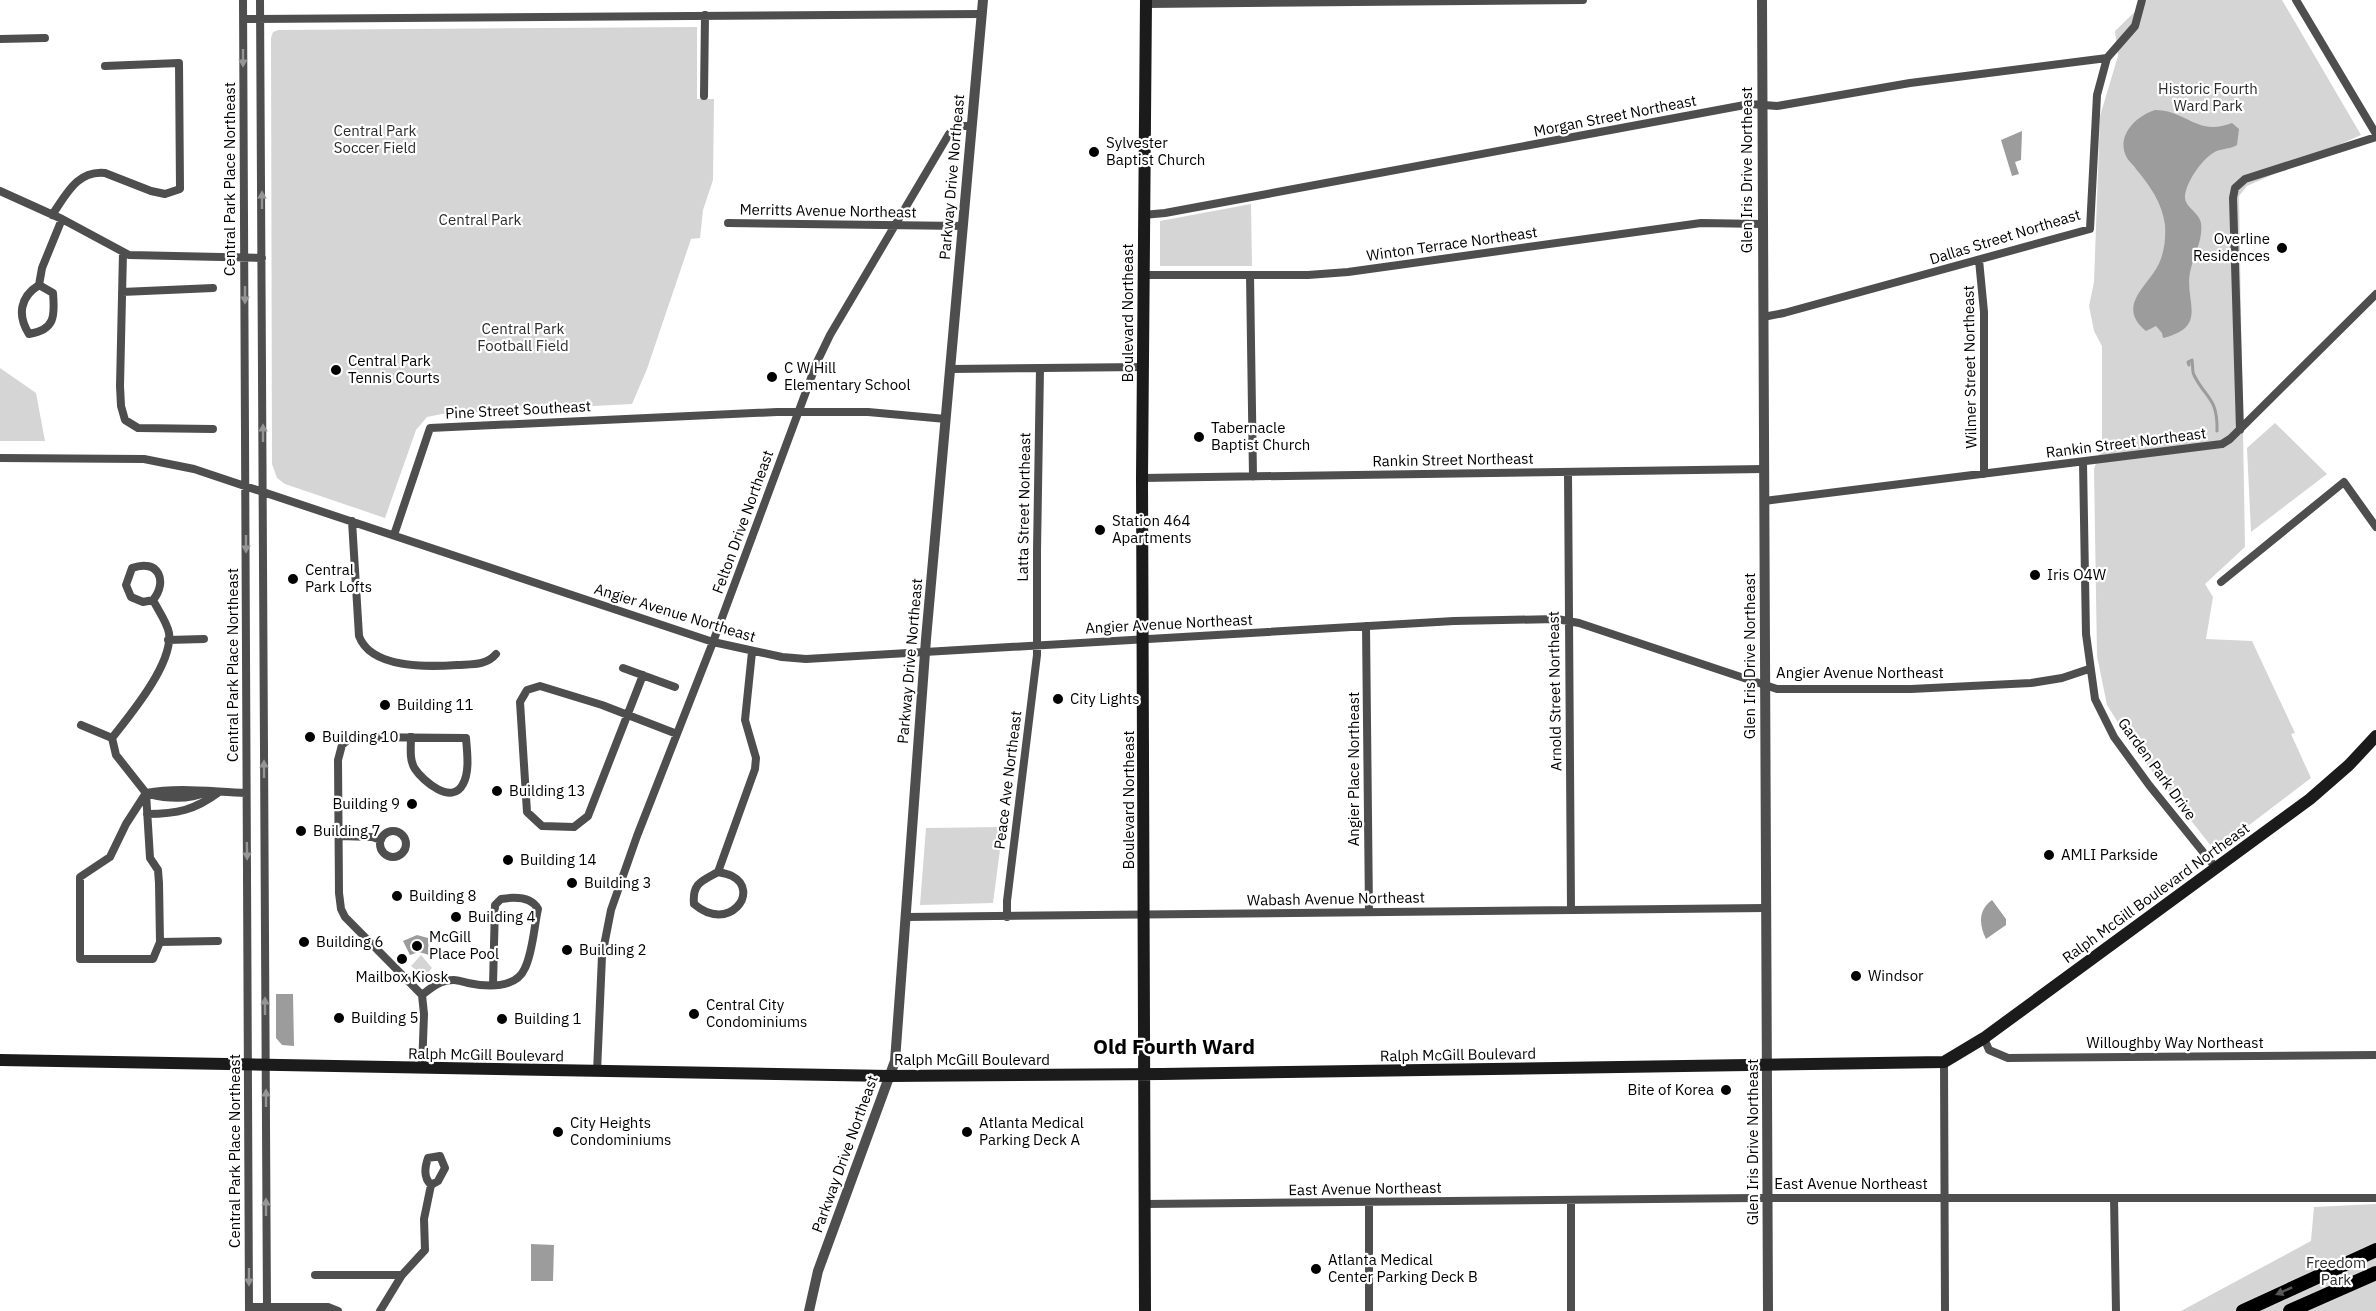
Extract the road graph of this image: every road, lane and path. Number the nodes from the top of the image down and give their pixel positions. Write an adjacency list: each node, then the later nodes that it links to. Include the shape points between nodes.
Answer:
1 (243, 0): 11 (street, Central Park Place Northeast)
2 (260, 0): 12 (street, Central Park Place Northeast)
3 (982, 0): 9 (street, Parkway Drive Northeast)
4 (1584, 0): 8 (street)
5 (1762, 0): 18 (street, Glen Iris Drive Northeast)
6 (2142, 0): 15 (street, Dallas Street Northeast, via 2134,26)
7 (2296, 0): 20 (street)
8 (1146, 2): 23 (main road, Boulevard Northeast)
9 (981, 14): 10 (street); 19 (street, Parkway Drive Northeast)
10 (705, 15): 12 (street); 17 (street)
11 (243, 19): 12 (street); 30 (street, Central Park Place Northeast, one-way to 30)
12 (261, 19): 31 (street, Central Park Place Northeast, one-way to 12)
13 (45, 38): 14 (street)
14 (0, 39)
15 (2107, 58): 18 (street, Morgan Street Northeast, via 1910,83 1777,106); 32 (street, Dallas Street Northeast, via 2096,108 2090,229)
16 (105, 66): 22 (street, via 179,63 180,189 165,194 97,172 79,179)
17 (704, 96)
18 (1762, 105): 23 (street, Morgan Street Northeast, via 1750,104); 26 (street, Glen Iris Drive Northeast)
19 (972, 126): 27 (street, Felton Drive Northeast, via 958,126 949,134); 28 (street, Parkway Drive Northeast)
20 (2376, 136): 46 (street, via 2245,179 2235,188)
21 (0, 191): 22 (street)
22 (52, 215): 24 (street)
23 (1143, 215): 33 (main road, Boulevard Northeast)
24 (62, 219): 29 (street); 35 (street)
25 (728, 223): 27 (street, Merritts Avenue Northeast)
26 (1763, 224): 34 (street, Winton Terrace Northeast, via 1701,223 1348,272); 39 (street, Glen Iris Drive Northeast)
27 (896, 225): 28 (street, Merritts Avenue Northeast); 43 (street, Felton Drive Northeast, via 830,335)
28 (963, 226): 41 (street, Parkway Drive Northeast)
29 (123, 252): 30 (street); 37 (street)
30 (244, 258): 31 (street); 54 (street, Central Park Place Northeast, one-way to 54)
31 (262, 258): 55 (street, Central Park Place Northeast, one-way to 31)
32 (1979, 260): 39 (street, Dallas Street Northeast); 51 (street, Wilmer Street Northeast, via 1984,312)
33 (1143, 275): 34 (street, Winton Terrace Northeast); 40 (main road, Boulevard Northeast)
34 (1250, 275): 52 (street)
35 (39, 285): 35 (street, via 28,291 22,305 21,322 29,334 42,332 52,322 53,293)
36 (213, 288): 37 (street)
37 (122, 292): 45 (street, via 120,396 125,420 138,428)
38 (2376, 294): 46 (street, Rankin Street Northeast)
39 (1763, 317): 49 (street, Glen Iris Drive Northeast)
40 (1143, 367): 42 (street); 53 (main road, Boulevard Northeast)
41 (951, 369): 42 (street); 44 (street, Parkway Drive Northeast)
42 (1040, 369): 68 (street, Latta Street Northeast)
43 (799, 412): 44 (street, via 868,412); 59 (street, Pine Street Southeast, via 430,428); 67 (street, Felton Drive Northeast)
44 (946, 419): 70 (street, Parkway Drive Northeast)
45 (213, 429)
46 (2240, 430): 48 (street, Rankin Street Northeast, via 2222,444)
47 (0, 458): 54 (street, Angier Avenue Northeast, via 144,459 194,469)
48 (2083, 462): 51 (street, Rankin Street Northeast); 73 (street, Garden Park Drive)
49 (1764, 469): 50 (street, Rankin Street Northeast); 56 (street, Glen Iris Drive Northeast)
50 (1568, 472): 52 (street, Rankin Street Northeast); 62 (street, Arnold Street Northeast)
51 (1984, 474): 56 (street, Rankin Street Northeast)
52 (1252, 477): 53 (street, Rankin Street Northeast)
53 (1142, 478): 65 (main road, Boulevard Northeast)
54 (246, 486): 55 (street, Angier Avenue Northeast); 85 (street, Central Park Place Northeast, one-way to 85)
55 (263, 491): 57 (street, Angier Avenue Northeast); 108 (street, Central Park Place Northeast, one-way to 55)
56 (1764, 501): 75 (street, Glen Iris Drive Northeast)
57 (352, 521): 59 (street, Angier Avenue Northeast); 71 (street, via 362,644 374,654 415,666 479,664)
58 (2376, 527): 60 (street, via 2344,482)
59 (394, 536): 67 (street, Angier Avenue Northeast)
60 (2221, 582)
61 (153, 600): 61 (street, via 143,602 131,597 126,585 132,568 153,566 158,572 159,591); 66 (street, via 163,618)
62 (1569, 620): 63 (street, Angier Avenue Northeast); 75 (street, Angier Avenue Northeast); 94 (street, Arnold Street Northeast)
63 (1366, 626): 65 (street, Angier Avenue Northeast); 95 (street, Angier Place Northeast)
64 (204, 639): 66 (street)
65 (1143, 639): 68 (street, Angier Avenue Northeast); 96 (main road, Boulevard Northeast)
66 (168, 640): 82 (street, via 165,658 144,697)
67 (713, 642): 69 (street, Angier Avenue Northeast); 79 (street, Felton Drive Northeast)
68 (1037, 645): 70 (street, Angier Avenue Northeast); 98 (street, Peace Ave Northeast)
69 (752, 651): 70 (street, Angier Avenue Northeast, via 806,659); 92 (street, via 745,720 756,758 755,770)
70 (926, 652): 97 (street, Parkway Drive Northeast)
71 (496, 654)
72 (623, 668): 74 (street)
73 (2090, 669): 75 (street, Angier Avenue Northeast, via 2031,683 1958,687 1777,689); 91 (street, Garden Park Drive, via 2095,699 2114,737)
74 (643, 675): 76 (street); 77 (street)
75 (1765, 685): 93 (street, Glen Iris Drive Northeast)
76 (675, 687)
77 (628, 714): 77 (street, via 540,686 527,690 520,702 527,812 542,826 574,827 588,816); 79 (street)
78 (81, 725): 82 (street)
79 (677, 734): 111 (street, Felton Drive Northeast, via 611,910 602,956)
80 (2376, 736): 91 (main road, Ralph McGill Boulevard Northeast, via 2310,799)
81 (411, 737): 81 (street, via 416,770 440,791 459,789 466,770 466,738); 89 (street, via 351,737 342,745 338,760)
82 (112, 738): 84 (street, via 116,755)
83 (219, 792): 85 (street); 86 (street); 87 (street)
84 (146, 793): 86 (street); 88 (street); 100 (street, via 110,857 80,877 80,959 153,958)
85 (246, 793): 107 (street, Central Park Place Northeast, one-way to 107)
86 (177, 794): 87 (street)
87 (177, 813): 88 (street)
88 (147, 814): 100 (street, via 150,858 158,870)
89 (340, 836): 90 (street); 102 (street, via 339,893 345,917)
90 (381, 840)
91 (2216, 868): 103 (main road, Ralph McGill Boulevard Northeast)
92 (718, 872): 92 (street, via 694,889 694,904 703,911 724,915 735,911 743,892 733,876)
93 (1766, 908): 94 (street, Wabash Avenue Northeast); 109 (street, Glen Iris Drive Northeast)
94 (1571, 910): 95 (street, Wabash Avenue Northeast)
95 (1369, 912): 96 (street, Wabash Avenue Northeast)
96 (1145, 915): 98 (street, Wabash Avenue Northeast); 112 (main road, Boulevard Northeast)
97 (906, 917): 98 (street, Wabash Avenue Northeast); 113 (street, Parkway Drive Northeast, via 895,1060)
98 (1007, 917)
99 (218, 941): 100 (street)
100 (160, 942)
101 (493, 985): 101 (street, via 495,905 501,899 528,900 538,909 526,965 512,983); 102 (street, via 455,980 437,983)
102 (422, 995): 110 (street)
103 (1984, 1038): 104 (street, Willoughby Way Northeast, via 1989,1050 2008,1058); 106 (main road, Ralph McGill Boulevard Northeast)
104 (2376, 1055)
105 (0, 1060): 107 (main road, Ralph McGill Boulevard)
106 (1944, 1062): 109 (main road, Ralph McGill Boulevard); 116 (street)
107 (248, 1064): 108 (main road, Ralph McGill Boulevard); 126 (street, Central Park Place Northeast, one-way to 126)
108 (266, 1064): 110 (main road, Ralph McGill Boulevard); 127 (street, Central Park Place Northeast, one-way to 108)
109 (1767, 1065): 112 (main road, Ralph McGill Boulevard); 115 (street, Glen Iris Drive Northeast)
110 (422, 1069): 111 (main road, Ralph McGill Boulevard)
111 (597, 1072): 113 (main road, Ralph McGill Boulevard)
112 (1145, 1074): 113 (main road, Ralph McGill Boulevard); 121 (main road, Boulevard Northeast)
113 (890, 1076): 130 (street, Parkway Drive Northeast, via 818,1271)
114 (431, 1185): 125 (street, via 424,1219 425,1250)
115 (1768, 1198): 116 (street, East Avenue Northeast); 119 (street, East Avenue Northeast); 134 (street, Glen Iris Drive Northeast)
116 (1945, 1198): 117 (street, East Avenue Northeast); 135 (street)
117 (2114, 1198): 118 (street, East Avenue Northeast); 136 (street)
118 (2376, 1198)
119 (1571, 1200): 120 (street, East Avenue Northeast); 133 (street)
120 (1370, 1202): 121 (street, East Avenue Northeast); 132 (street)
121 (1145, 1204): 131 (main road, Boulevard Northeast)
122 (2376, 1250): 137 (highway, one-way to 137)
123 (2376, 1273): 138 (highway)
124 (315, 1275): 125 (street)
125 (402, 1275): 129 (street)
126 (249, 1309): 127 (street)
127 (267, 1309): 128 (street, via 327,1307)
128 (338, 1311)
129 (380, 1311)
130 (809, 1311)
131 (1145, 1311)
132 (1369, 1311)
133 (1571, 1311)
134 (1768, 1311)
135 (1945, 1311)
136 (2116, 1311)
137 (2243, 1311)
138 (2290, 1311)

